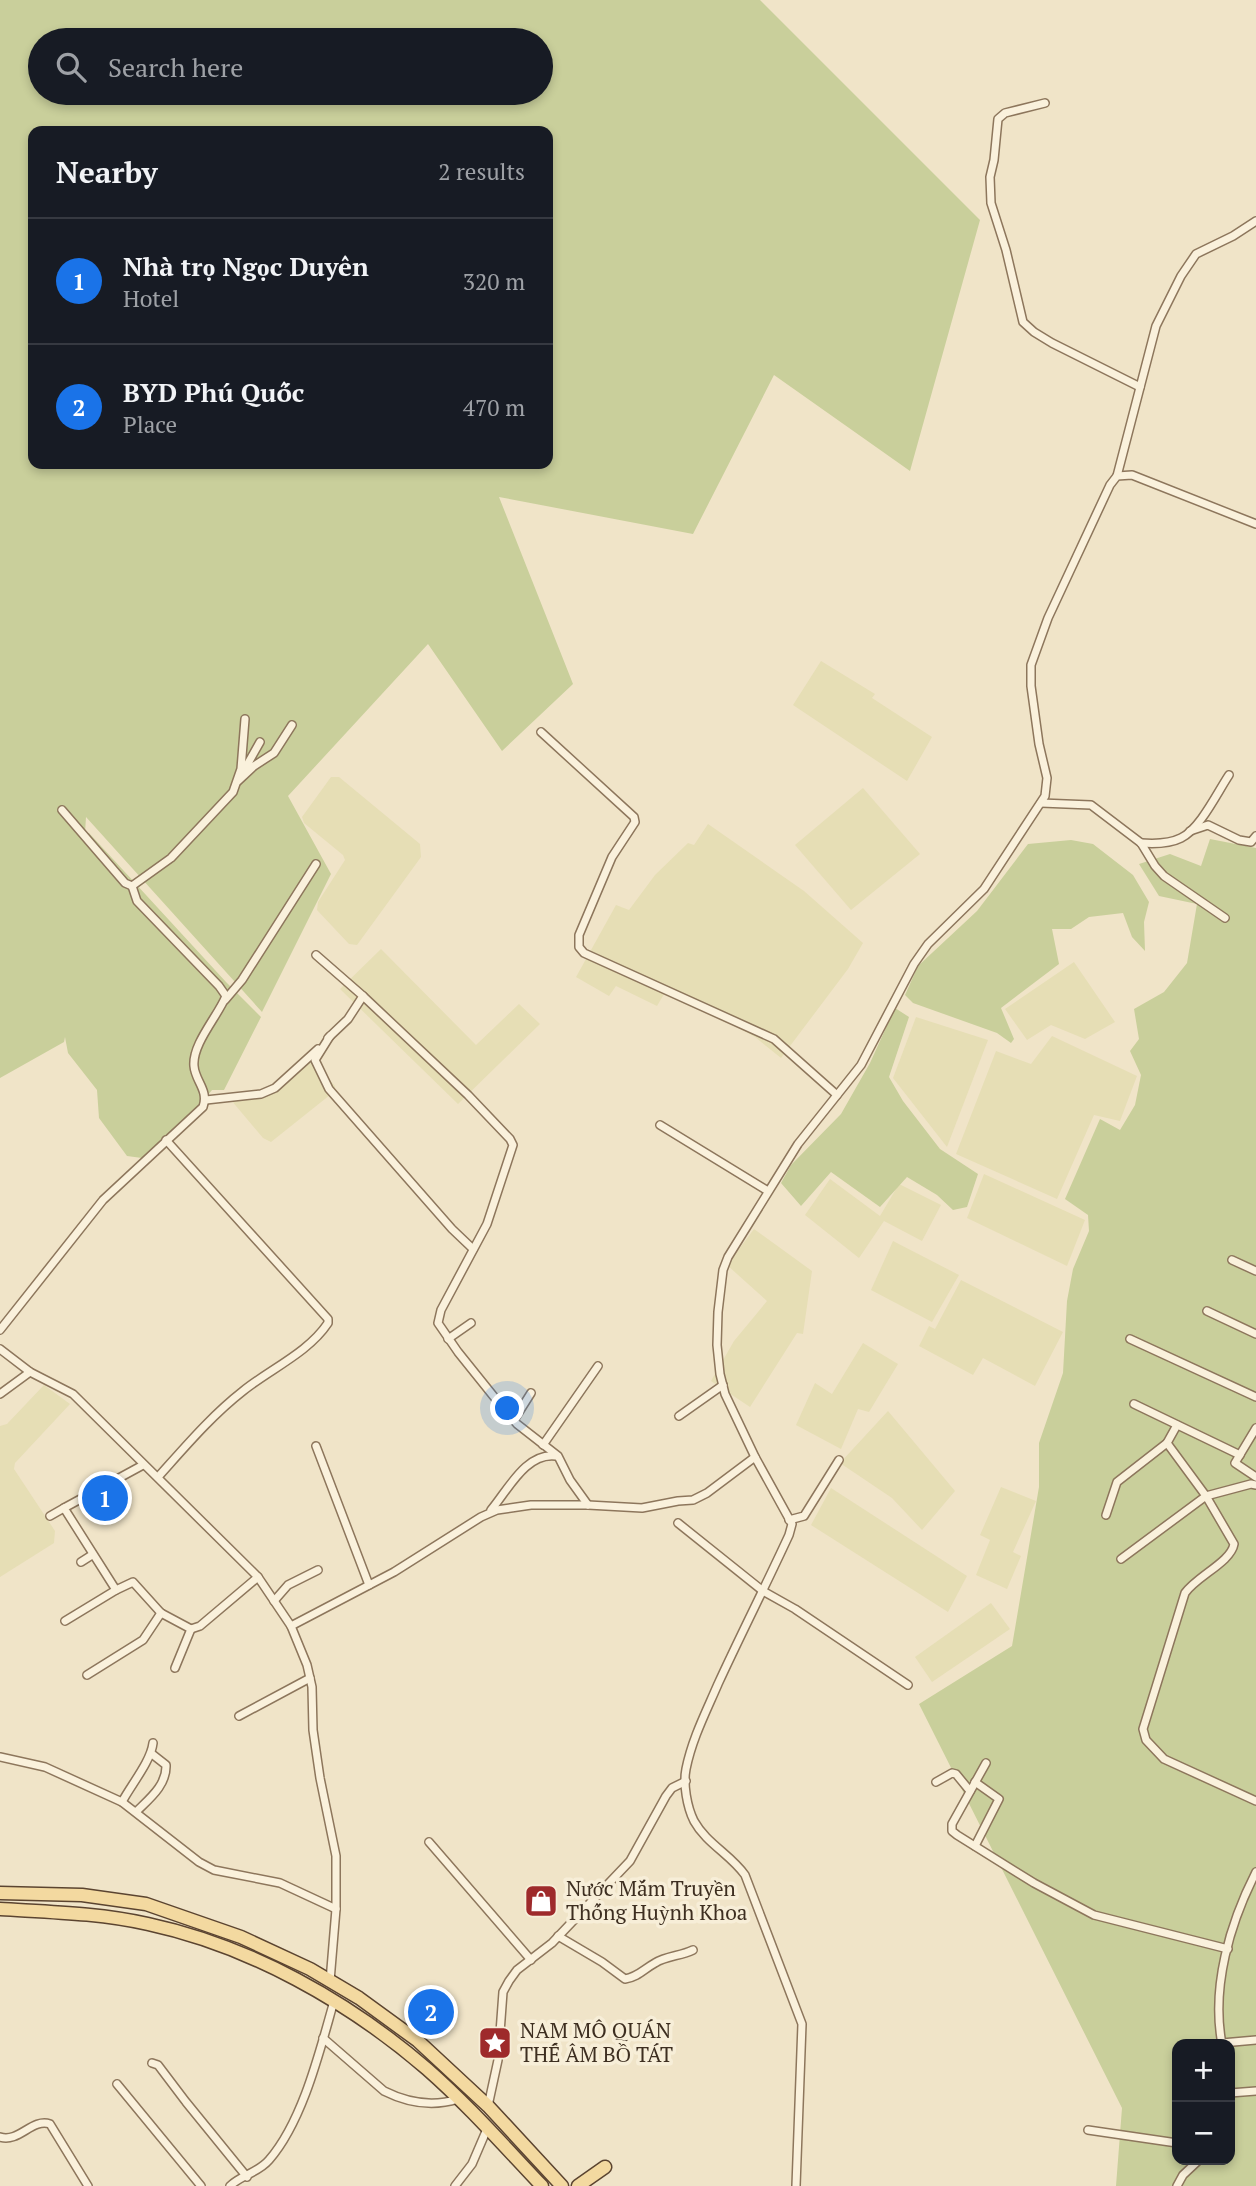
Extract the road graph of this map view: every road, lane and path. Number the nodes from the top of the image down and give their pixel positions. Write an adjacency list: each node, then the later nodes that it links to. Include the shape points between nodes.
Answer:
1 (1045, 103): 3 (street, via 1000,116 990,177 991,203 1023,322 1052,343)
2 (1256, 221): 3 (street, via 1189,262 1160,316)
3 (1140, 387): 4 (street)
4 (1117, 475): 5 (street, via 1150,481); 12 (street, via 1048,618 1031,665 1048,786)
5 (1256, 524)
6 (245, 719): 11 (street)
7 (292, 725): 11 (street, via 274,753)
8 (541, 732): 24 (street, via 635,822 612,857 579,935 579,947 774,1039)
9 (260, 742): 11 (street)
10 (1228, 775): 14 (street)
11 (238, 781): 18 (street, via 178,852)
12 (1041, 803): 16 (street, via 1091,805); 24 (street, via 984,888 914,964 861,1065)
13 (62, 810): 18 (street)
14 (1190, 831): 15 (street, via 1208,825 1239,840 1251,842); 16 (street, via 1160,844)
15 (1256, 836)
16 (1142, 843): 19 (street, via 1164,876)
17 (316, 864): 22 (street, via 242,980)
18 (132, 886): 22 (street, via 137,901 219,986)
19 (1225, 918)
20 (316, 955): 21 (street)
21 (363, 996): 23 (street); 29 (street, via 468,1095 513,1145 493,1211)
22 (224, 1000): 25 (street, via 194,1066)
23 (330, 1035): 25 (street, via 275,1088 261,1094); 29 (street, via 315,1060 329,1089)
24 (837, 1095): 28 (street)
25 (206, 1100): 27 (street)
26 (660, 1125): 28 (street)
27 (166, 1140): 34 (street, via 103,1200); 58 (street, via 328,1323 198,1431)
28 (768, 1191): 41 (street, via 723,1270 717,1345)
29 (473, 1249): 36 (street, via 439,1317)
30 (1232, 1260): 31 (street)
31 (1256, 1271)
32 (1207, 1311): 35 (street)
33 (471, 1323): 36 (street)
34 (0, 1329)
35 (1256, 1334)
36 (449, 1339): 47 (street)
37 (1130, 1339): 44 (street)
38 (0, 1349): 40 (street)
39 (598, 1366): 51 (street)
40 (30, 1372): 43 (street); 57 (street, via 73,1394)
41 (723, 1385): 46 (street); 55 (street)
42 (531, 1393): 47 (street)
43 (0, 1394)
44 (1256, 1397)
45 (1134, 1404): 48 (street)
46 (679, 1416)
47 (514, 1420): 51 (street)
48 (1177, 1425): 50 (street); 53 (street)
49 (1256, 1428): 53 (street)
50 (1167, 1443): 61 (street); 65 (street, via 1117,1482)
51 (543, 1445): 54 (street)
52 (316, 1446): 74 (street)
53 (1240, 1455): 59 (street, via 1235,1463)
54 (558, 1456): 62 (street); 64 (street, via 536,1459)
55 (755, 1457): 62 (street, via 697,1499 642,1508); 67 (street)
56 (839, 1460): 67 (street, via 804,1516)
57 (143, 1465): 58 (street); 63 (street)
58 (158, 1476): 73 (street)
59 (1256, 1477)
60 (1256, 1485): 61 (street)
61 (1206, 1496): 70 (street); 95 (street, via 1234,1544 1233,1550 1185,1593 1143,1729 1146,1740 1164,1759)
62 (588, 1505): 64 (street, via 514,1506)
63 (64, 1508): 66 (street); 69 (street)
64 (489, 1514): 74 (street)
65 (1106, 1515)
66 (50, 1516)
67 (789, 1520): 76 (street, via 789,1535)
68 (678, 1523): 76 (street)
69 (92, 1555): 71 (street); 75 (street)
70 (1121, 1559)
71 (81, 1562)
72 (318, 1570): 77 (street, via 288,1585)
73 (258, 1577): 77 (street); 81 (street)
74 (369, 1584): 80 (street)
75 (116, 1590): 78 (street, via 135,1583); 79 (street)
76 (763, 1591): 85 (street); 91 (street, via 696,1733)
77 (274, 1601): 80 (street)
78 (161, 1613): 81 (street); 83 (street, via 143,1640)
79 (65, 1621)
80 (291, 1626): 84 (street)
81 (191, 1629): 82 (street)
82 (175, 1668)
83 (87, 1675)
84 (310, 1678): 86 (street); 103 (street, via 320,1778 337,1856)
85 (908, 1685)
86 (239, 1716)
87 (153, 1743): 88 (street)
88 (152, 1754): 96 (street); 97 (street, via 166,1765 166,1774 158,1790)
89 (0, 1757): 96 (street, via 45,1767)
90 (986, 1763): 93 (street)
91 (686, 1780): 104 (street, via 666,1796 631,1861); 134 (street, via 695,1822 745,1875 799,2012 802,2062)
92 (936, 1782): 94 (street, via 957,1774)
93 (975, 1782): 94 (street); 99 (street, via 999,1799)
94 (970, 1791): 99 (street, via 951,1828)
95 (1256, 1801)
96 (122, 1802): 97 (street)
97 (137, 1811): 103 (street, via 214,1870 280,1883)
98 (429, 1842): 107 (street)
99 (975, 1846): 105 (street, via 1094,1914)
100 (1256, 1871): 105 (street)
101 (0, 1893): 108 (main road, via 82,1895 146,1904 242,1937)
102 (0, 1909): 109 (main road, via 146,1923 253,1958)
103 (336, 1909): 108 (street)
104 (558, 1936): 106 (street, via 625,1979); 107 (street)
105 (1228, 1949): 111 (street, via 1218,2005)
106 (693, 1950)
107 (531, 1960): 119 (street, via 517,1970 503,1992 498,2060)
108 (336, 1984): 109 (main road); 119 (main road, via 418,2041)
109 (334, 2001): 110 (street); 118 (main road, via 426,2068)
110 (323, 2038): 118 (street, via 396,2097 442,2104); 126 (street, via 281,2142 270,2159)
111 (1222, 2039)
112 (1256, 2040): 113 (street)
113 (1235, 2042)
114 (152, 2063): 126 (street)
115 (117, 2084): 128 (street)
116 (1256, 2091): 117 (street)
117 (1235, 2093)
118 (458, 2099): 120 (main road)
119 (488, 2106): 120 (main road); 132 (main road)
120 (483, 2124): 130 (street, via 472,2164); 131 (main road)
121 (1088, 2130): 123 (street)
122 (0, 2137): 127 (street, via 10,2139 39,2123 50,2124)
123 (1172, 2142)
124 (1194, 2165): 135 (street)
125 (605, 2167): 133 (main road)
126 (247, 2176): 129 (street)
127 (88, 2186)
128 (201, 2186)
129 (230, 2186)
130 (456, 2186)
131 (542, 2186)
132 (562, 2186)
133 (578, 2186)
134 (796, 2186)
135 (1177, 2186)

